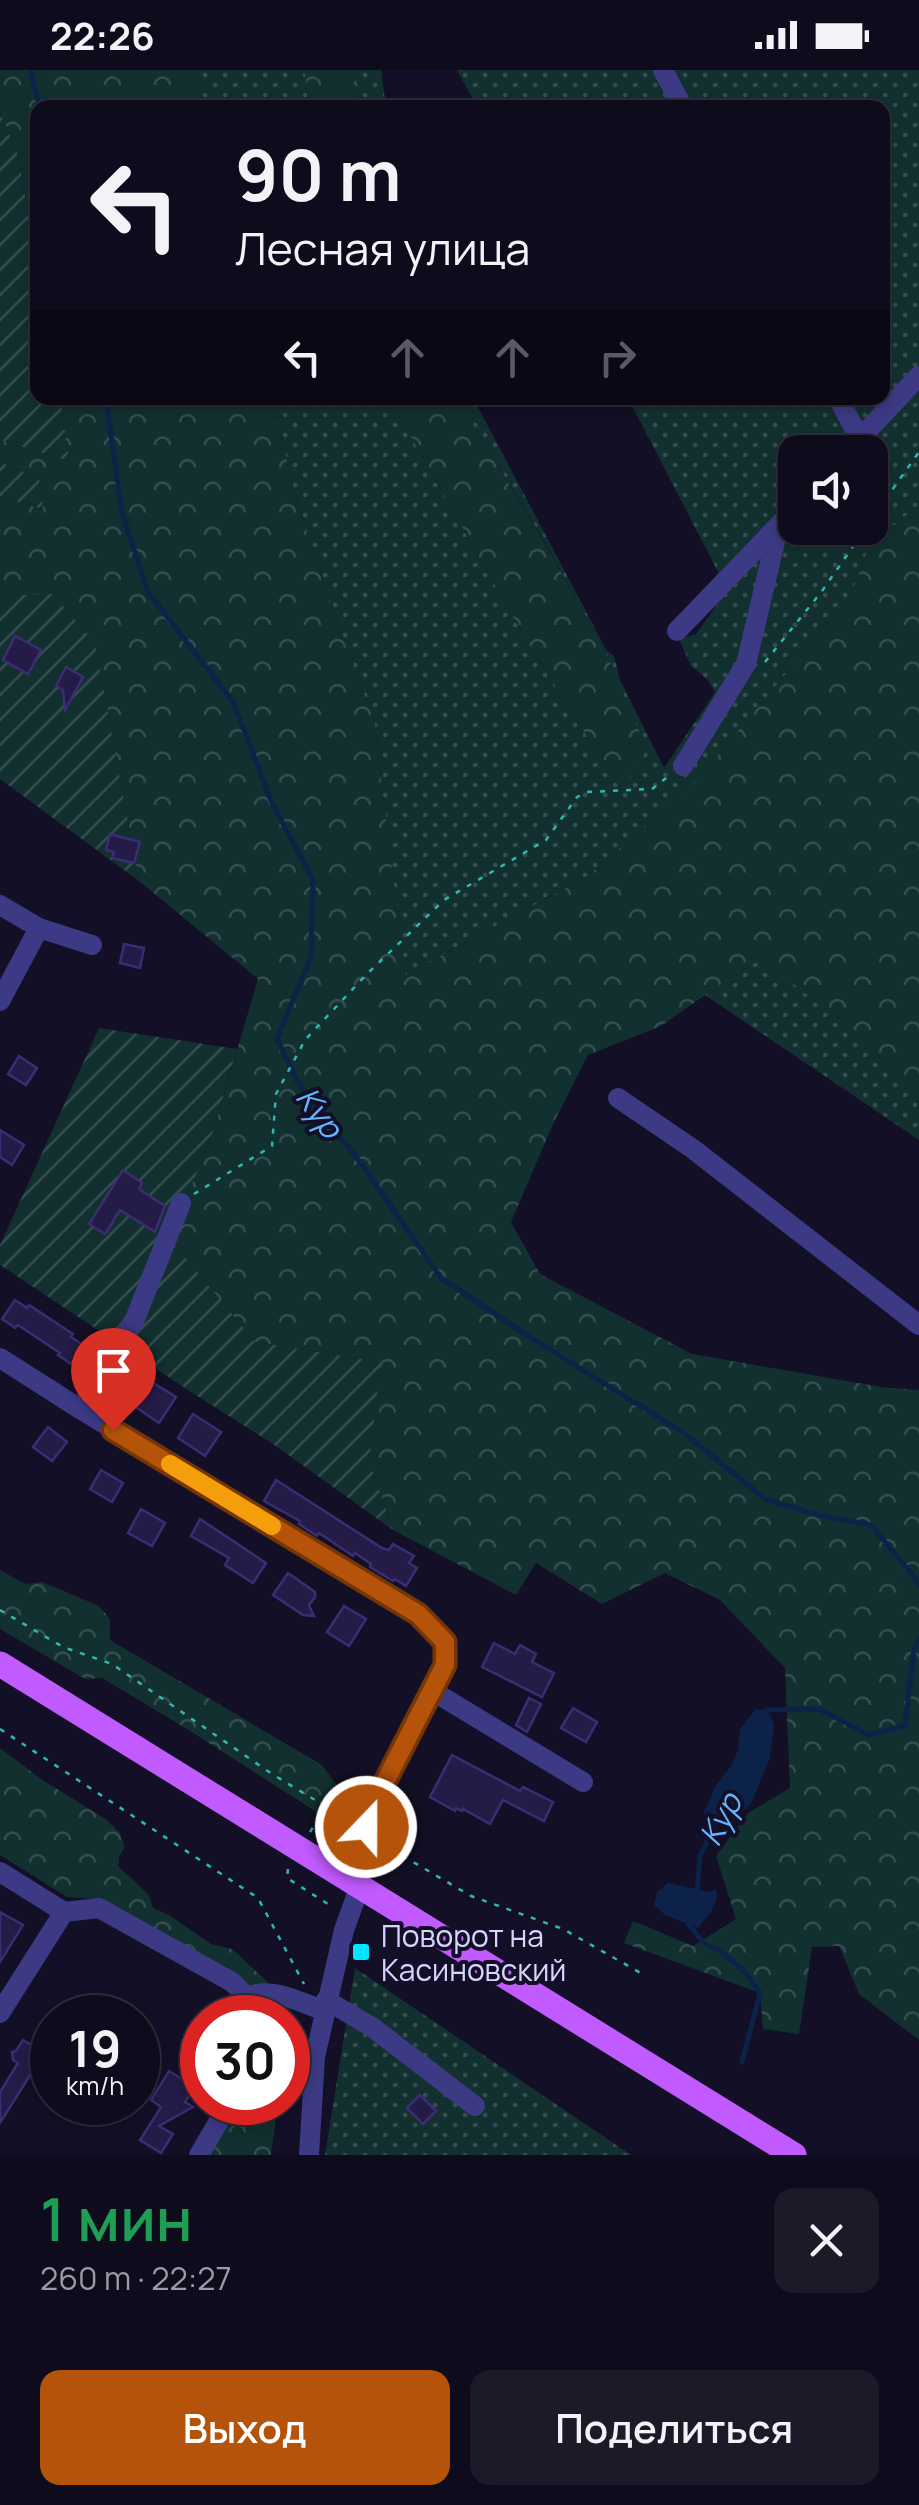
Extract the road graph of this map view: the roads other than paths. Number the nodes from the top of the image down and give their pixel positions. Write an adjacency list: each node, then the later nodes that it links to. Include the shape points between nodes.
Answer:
1 (663, 70): 2 (street)
2 (679, 100)
3 (919, 376): 6 (street)
4 (840, 405): 5 (street)
5 (850, 435)
6 (864, 435)
7 (778, 527): 9 (street)
8 (778, 533): 10 (street, via 746,664)
9 (677, 632)
10 (683, 766)
11 (0, 906): 12 (street)
12 (38, 928): 13 (street); 14 (street)
13 (92, 944)
14 (0, 1001)
15 (618, 1098): 17 (street, via 693,1148)
16 (180, 1203): 19 (street, via 135,1319)
17 (919, 1325)
18 (0, 1358): 19 (street)
19 (80, 1409): 21 (street, via 418,1614 445,1642 445,1665)
20 (0, 1664): 24 (main road)
21 (431, 1690): 22 (street); 24 (street, via 368,1815)
22 (582, 1782)
23 (0, 1872): 25 (street)
24 (360, 1886): 30 (street); 38 (main road)
25 (64, 1912): 26 (street, via 99,1908); 31 (street)
26 (245, 1995)
27 (251, 1995): 28 (street)
28 (279, 1995)
29 (310, 2002): 30 (street)
30 (325, 2005): 33 (street); 34 (street, via 372,2027)
31 (0, 2014)
32 (310, 2056): 33 (street)
33 (315, 2057): 37 (street)
34 (475, 2106)
35 (217, 2125): 36 (street)
36 (199, 2155)
37 (309, 2155)
38 (794, 2155)

